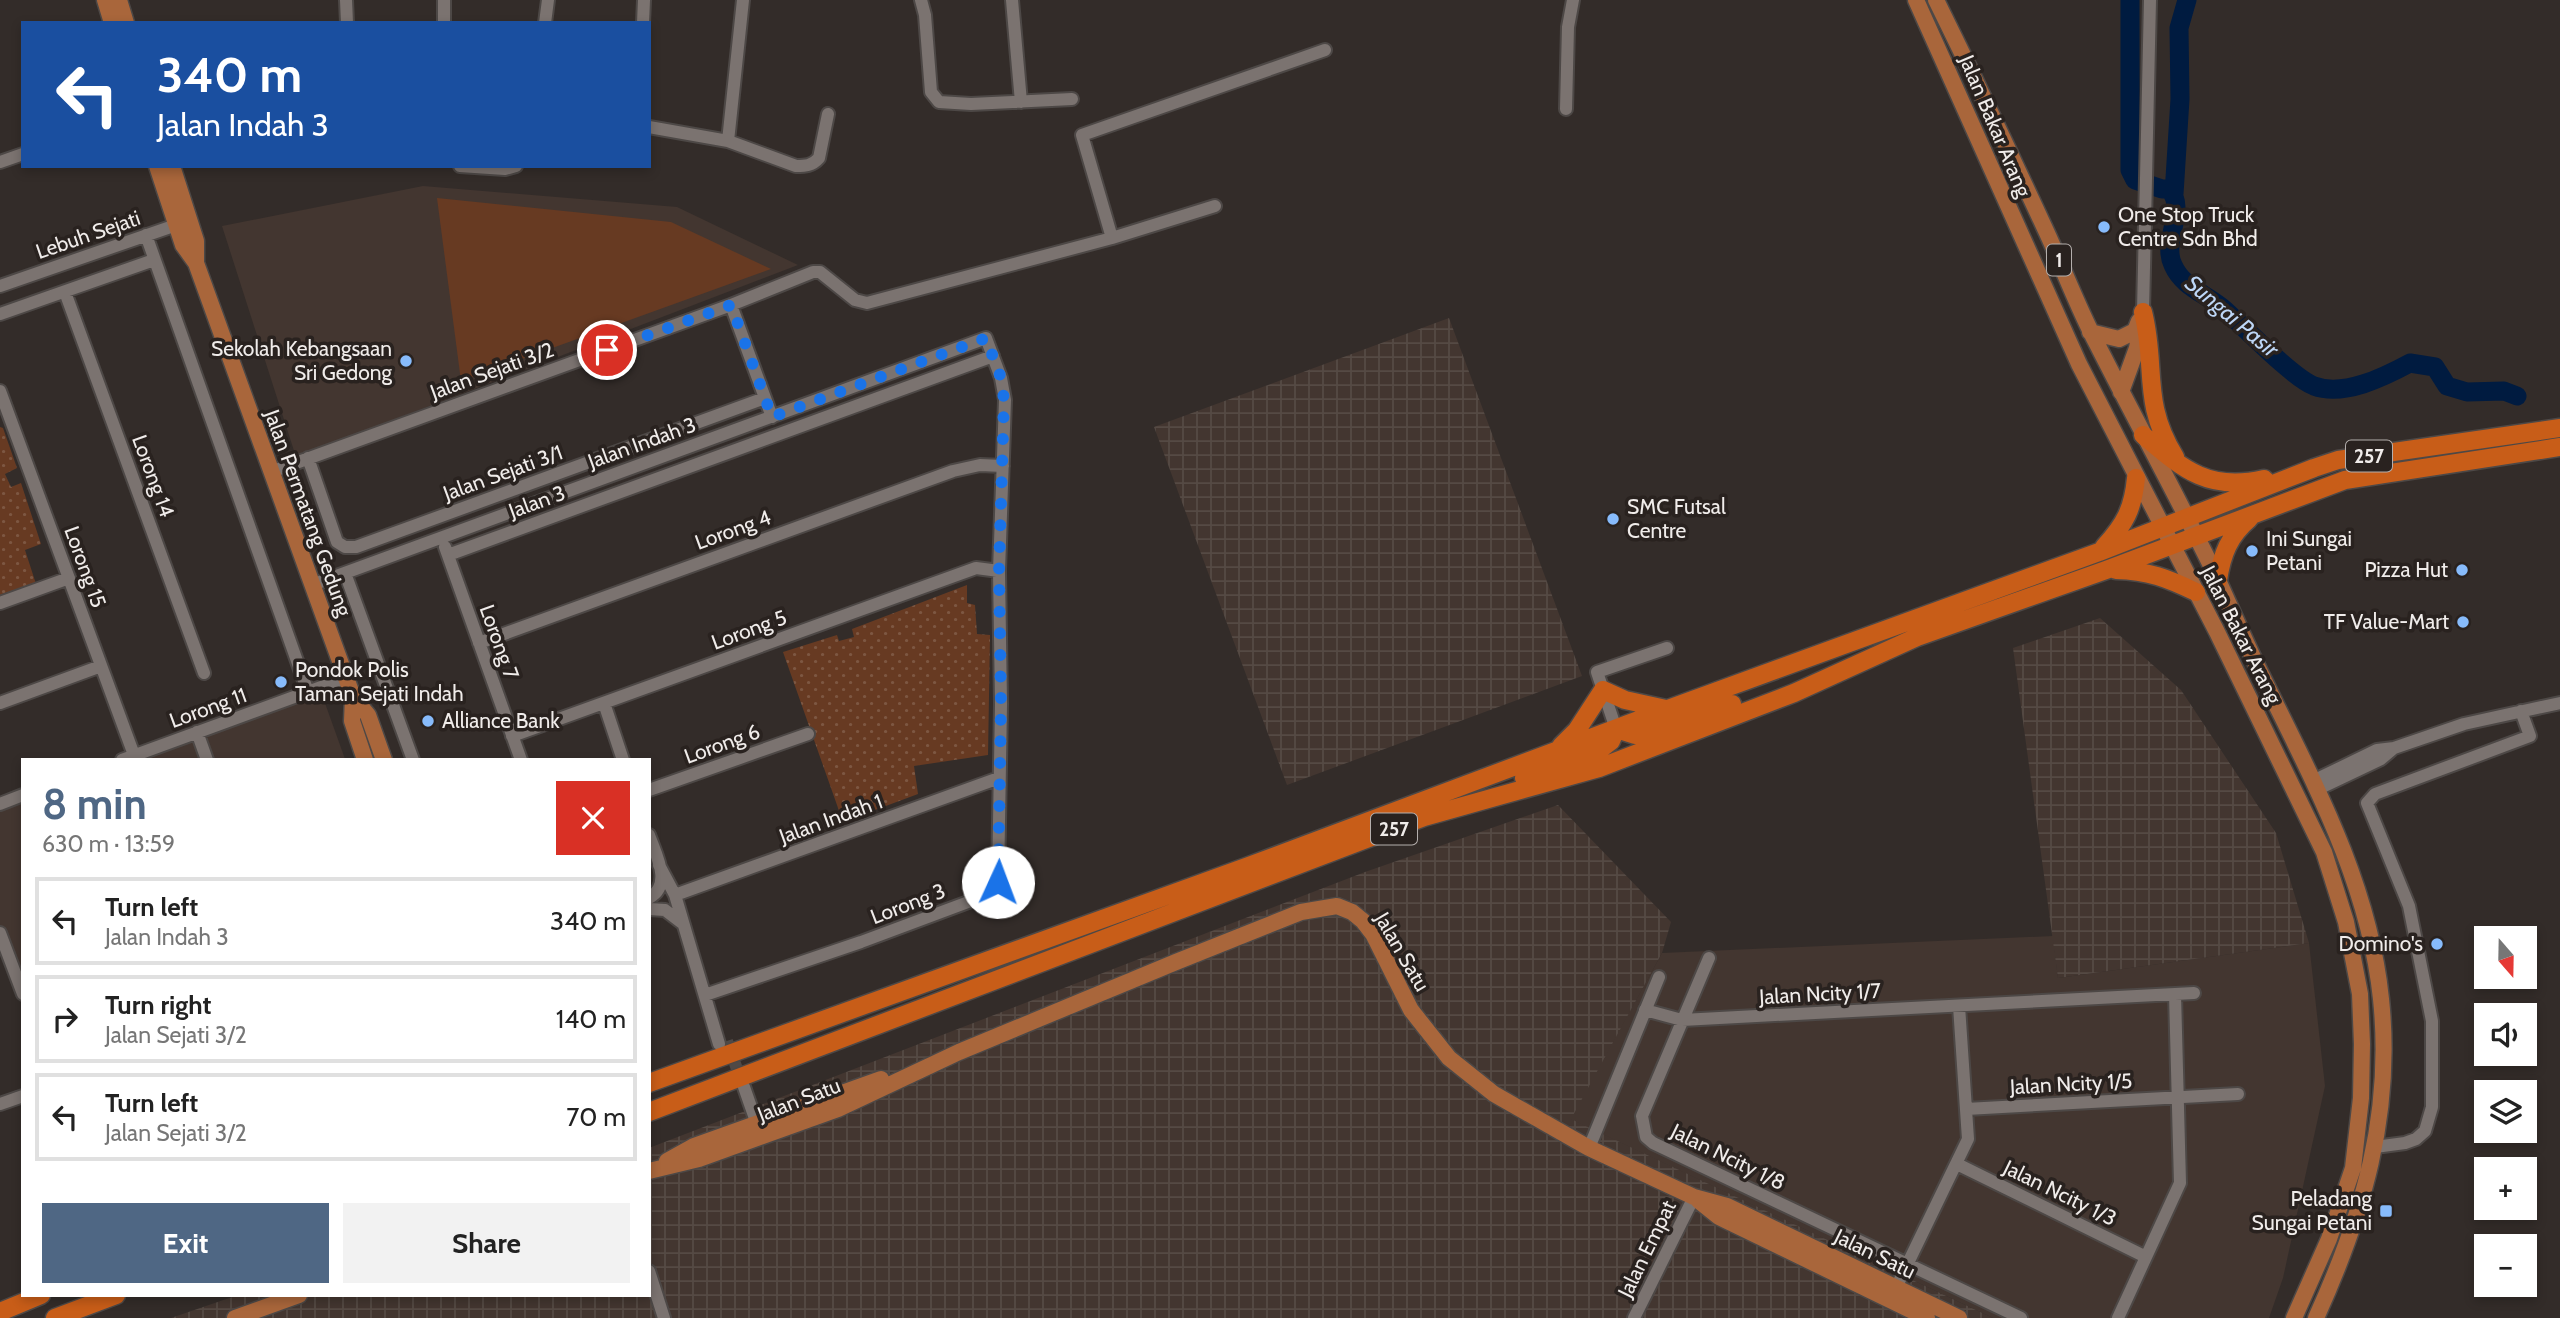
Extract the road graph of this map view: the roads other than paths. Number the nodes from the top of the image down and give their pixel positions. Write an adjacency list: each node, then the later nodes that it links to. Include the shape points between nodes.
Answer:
1 (105, 0): 14 (main road)
2 (119, 0): 15 (main road)
3 (346, 0): 16 (street)
4 (444, 0): 17 (street)
5 (548, 0): 18 (street)
6 (644, 0): 19 (street)
7 (743, 0): 26 (street)
8 (921, 0): 22 (street, via 934,99 944,104)
9 (1012, 0): 22 (street)
10 (1573, 0): 23 (street)
11 (1916, 0): 59 (main road, Jalan Bakar Arang / 1, via 2031,259)
12 (1936, 0): 43 (main road, Jalan Bakar Arang / 1)
13 (2150, 0): 41 (street)
14 (111, 21)
15 (125, 21)
16 (347, 21)
17 (444, 21)
18 (545, 21)
19 (643, 21)
20 (1325, 50): 36 (street, via 1082,135)
21 (1072, 99): 22 (street)
22 (1021, 102)
23 (1566, 109)
24 (828, 114): 26 (street, via 819,158 806,166)
25 (651, 127): 26 (street)
26 (728, 141)
27 (21, 155): 28 (street)
28 (0, 162)
29 (158, 168): 34 (main road, Jalan Permatang Gedung)
30 (172, 168): 34 (main road, Jalan Permatang Gedung)
31 (490, 168): 32 (street)
32 (509, 168)
33 (1215, 206): 36 (street)
34 (183, 223): 35 (street, Lebuh Sejati); 58 (main road, Jalan Permatang Gedung, via 196,241 196,263)
35 (146, 235): 37 (street); 38 (street, Lebuh Sejati)
36 (1112, 238): 40 (street, Jalan Sejati 3/2, via 867,303 813,272)
37 (155, 260): 39 (street); 82 (street)
38 (0, 286)
39 (65, 292): 42 (street); 79 (street, Lorong 14)
40 (731, 305): 48 (street); 54 (street, Jalan Sejati 3/2)
41 (2143, 312): 43 (main road, via 2129,336 2119,339); 47 (main road, via 2137,348); 56 (highway, via 2152,404 2157,423)
42 (0, 314)
43 (2090, 332): 47 (main road, Jalan Bakar Arang / 1)
44 (986, 338): 45 (street, Lorong 3); 50 (street, Jalan Indah 3)
45 (993, 356): 55 (street, Lorong 3, via 1004,400); 67 (street, Jalan 3)
46 (0, 391): 49 (street, Lorong 15)
47 (2121, 392): 52 (main road, Jalan Bakar Arang / 1)
48 (765, 398): 50 (street); 54 (street, Jalan Sejati 3/1, via 356,547 337,542)
49 (3, 410): 71 (street, Lorong 15)
50 (772, 417): 63 (street, Jalan Indah 3)
51 (2560, 428): 57 (highway, 257, via 2338,460)
52 (2143, 435): 56 (highway); 61 (main road, Jalan Bakar Arang / 1)
53 (2560, 447): 60 (highway, 257, via 2345,480)
54 (308, 458): 58 (street, Jalan Sejati 3/2)
55 (1003, 466): 69 (street, Lorong 3); 76 (street, Lorong 4, via 968,466 942,474)
56 (2182, 468): 57 (highway, via 2196,476 2235,484)
57 (2314, 468): 61 (highway, 257)
58 (271, 472): 73 (main road, Jalan Permatang Gedung)
59 (2136, 478): 62 (main road, Jalan Bakar Arang / 1); 66 (highway, via 2134,500 2122,527)
60 (2257, 513): 64 (highway, 257); 72 (highway, via 2236,530 2222,554)
61 (2186, 518): 62 (highway, 257); 64 (main road, Jalan Bakar Arang / 1)
62 (2163, 527): 65 (main road, Jalan Bakar Arang / 1); 66 (highway, 257)
63 (442, 537): 67 (street, Lorong 7); 70 (street, Jalan Indah 3)
64 (2195, 538): 65 (highway, 257); 72 (main road, Jalan Bakar Arang / 1)
65 (2172, 546): 68 (highway, 257); 74 (main road, Jalan Bakar Arang / 1)
66 (2099, 552): 88 (highway, 257)
67 (448, 555): 76 (street, Lorong 7)
68 (2106, 570): 74 (highway, via 2149,572); 83 (highway, 257, via 1917,637)
69 (999, 571): 86 (street, Lorong 5, via 976,568); 102 (street, Lorong 3)
70 (345, 573): 73 (street, Jalan Indah 3); 99 (street)
71 (69, 578): 75 (street); 78 (street, Lorong 15)
72 (2218, 580): 103 (main road, Jalan Bakar Arang / 1)
73 (312, 585): 80 (main road, Jalan Permatang Gedung)
74 (2196, 592): 161 (main road, Jalan Bakar Arang / 1, via 2324,852 2346,922 2360,994 2361,1098 2353,1168 2329,1239)
75 (0, 603)
76 (479, 643): 93 (street, Lorong 7)
77 (1667, 648): 81 (street, via 1597,673)
78 (101, 666): 85 (street); 95 (street, Lorong 15)
79 (204, 673)
80 (346, 678): 82 (street, Lorong 11); 84 (main road, Jalan Permatang Gedung)
81 (1603, 690): 88 (highway); 90 (street); 94 (highway, via 1577,730)
82 (308, 692): 91 (street, Lorong 11)
83 (1794, 693): 90 (highway, via 1733,704 1654,732 1635,735); 107 (highway, 257, via 1599,768)
84 (354, 697): 97 (main road, Jalan Permatang Gedung, via 352,721); 98 (main road, Jalan Permatang Gedung, via 368,715)
85 (0, 703)
86 (604, 703): 93 (street, Lorong 5); 101 (street)
87 (2560, 703): 89 (street)
88 (1668, 709): 90 (highway, 257)
89 (2521, 710): 103 (street, via 2377,750); 137 (street, via 2530,736 2375,794 2367,803 2409,906 2432,1021 2432,1107 2425,1131 2405,1143)
90 (1616, 729): 94 (highway, 257); 107 (highway, via 1598,751)
91 (197, 732): 95 (street, Lorong 11); 96 (street)
92 (808, 734): 104 (street, Lorong 6)
93 (512, 736): 100 (street, Lorong 7)
94 (1553, 753): 126 (highway, 257)
95 (128, 757)
96 (206, 758)
97 (364, 758)
98 (382, 758)
99 (408, 758)
100 (520, 758)
101 (622, 758)
102 (999, 778): 110 (street, Jalan Indah 1); 121 (street, Lorong 3, via 995,890)
103 (2315, 785): 137 (main road, Jalan Bakar Arang / 1, via 2355,879 2371,933 2383,1057)
104 (651, 789)
105 (21, 797): 106 (street)
106 (0, 804)
107 (1424, 817): 131 (highway, 257)
108 (651, 841): 109 (street)
109 (659, 865): 110 (street); 111 (street, via 662,884)
110 (676, 895): 113 (street)
111 (651, 900)
112 (651, 901): 113 (street, via 671,900)
113 (684, 927): 121 (street)
114 (0, 933): 116 (street)
115 (1709, 958): 124 (street)
116 (17, 960): 118 (street)
117 (1659, 976): 123 (street)
118 (21, 983)
119 (2194, 993): 120 (street, Jalan Ncity 1/7)
120 (2175, 994): 122 (street, Jalan Ncity 1/7); 130 (street)
121 (706, 996): 125 (street)
122 (1959, 1006): 124 (street, Jalan Ncity 1/7); 134 (street)
123 (1645, 1010): 124 (street, Jalan Ncity 1/7); 138 (street)
124 (1682, 1020): 146 (street, Jalan Ncity 1/8, via 1642,1115 1646,1137)
125 (723, 1042)
126 (651, 1082)
127 (740, 1089): 136 (street)
128 (2238, 1094): 130 (street, Jalan Ncity 1/5)
129 (21, 1097): 133 (street)
130 (2178, 1097): 134 (street, Jalan Ncity 1/5); 145 (street, via 2180,1184)
131 (685, 1099): 132 (highway); 135 (highway, 257)
132 (651, 1103)
133 (0, 1104)
134 (1966, 1109): 139 (street, via 1968,1139)
135 (651, 1111)
136 (755, 1131): 138 (main road, Jalan Satu, via 838,1110 959,1052 1301,912 1337,906 1352,912 1373,934 1411,1010 1449,1058 1494,1094); 140 (main road, Jalan Satu, via 699,1159); 141 (main road, Jalan Satu, via 694,1146)
137 (2375, 1147): 162 (main road, Jalan Bakar Arang / 1, via 2344,1256)
138 (1589, 1148): 144 (main road, Jalan Satu)
139 (1957, 1164): 145 (street, Jalan Ncity 1/3); 146 (street)
140 (673, 1165): 142 (main road, Jalan Satu); 143 (main road)
141 (651, 1169)
142 (651, 1170)
143 (651, 1182)
144 (1694, 1197): 148 (main road, Jalan Satu, via 1727,1206); 156 (street, Jalan Empat)
145 (2146, 1257): 160 (street)
146 (1906, 1265): 148 (street); 159 (street)
147 (651, 1276): 155 (street)
148 (1893, 1294): 157 (main road, Jalan Satu); 158 (main road, Jalan Satu)
149 (36, 1297): 152 (highway)
150 (111, 1297): 153 (highway)
151 (293, 1297): 154 (main road)
152 (0, 1312)
153 (55, 1318)
154 (235, 1318)
155 (664, 1318)
156 (1634, 1318)
157 (1927, 1318)
158 (1959, 1318)
159 (2021, 1318)
160 (2118, 1318)
161 (2294, 1318)
162 (2316, 1318)

